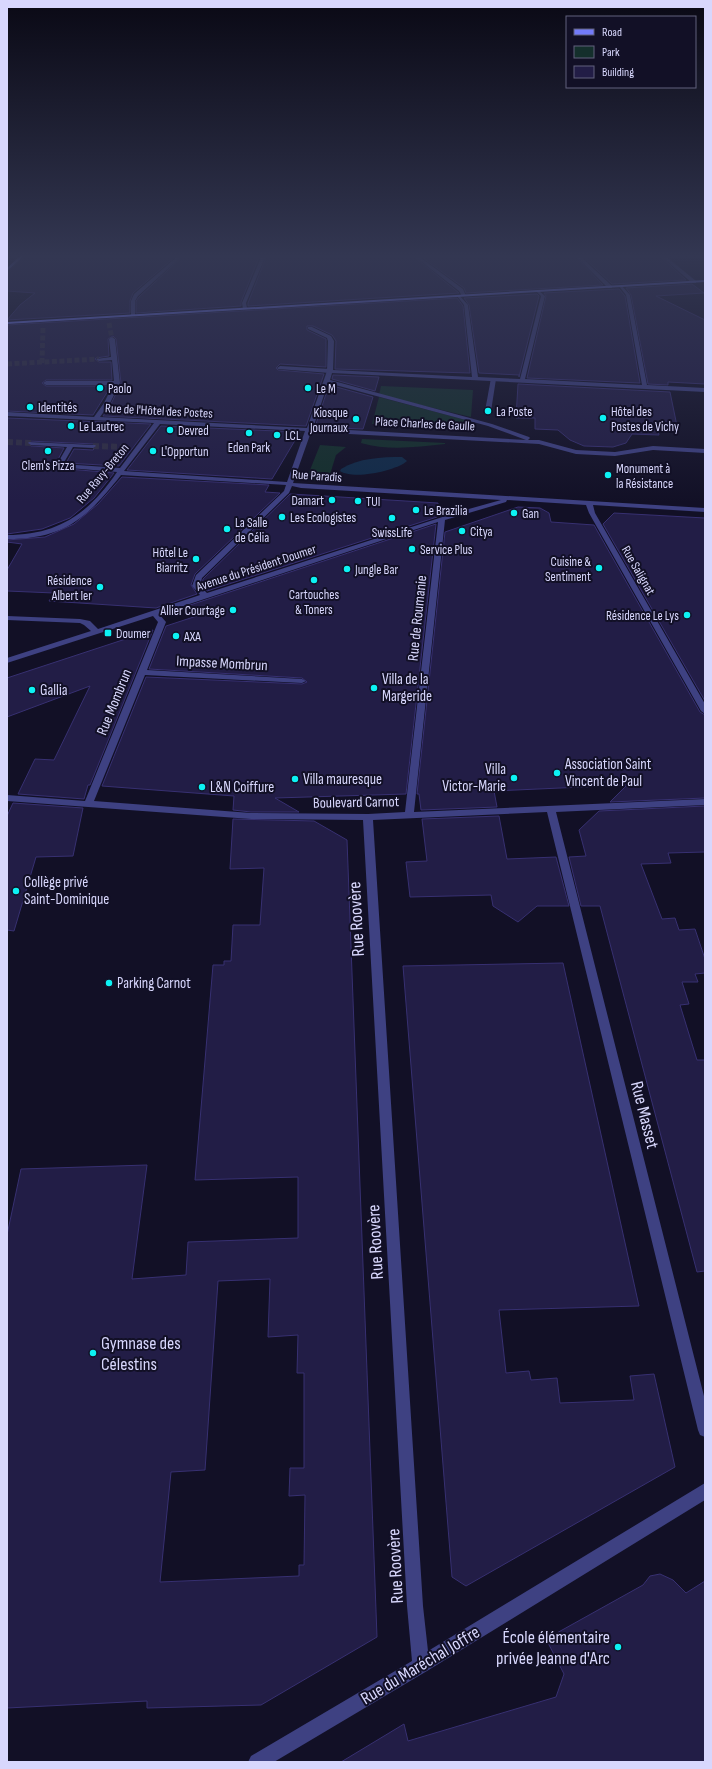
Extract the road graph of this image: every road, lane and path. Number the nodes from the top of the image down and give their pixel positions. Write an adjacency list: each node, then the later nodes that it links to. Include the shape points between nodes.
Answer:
1 (329, 338): 9 (street)
2 (470, 338): 10 (street)
3 (532, 338): 12 (street)
4 (636, 338): 16 (street)
5 (112, 339): 6 (street)
6 (114, 358): 7 (street); 15 (street)
7 (99, 359)
8 (280, 368): 9 (street)
9 (330, 371): 10 (street); 13 (street)
10 (475, 378): 11 (street)
11 (493, 379): 12 (street); 18 (street)
12 (522, 380): 16 (street)
13 (326, 381): 22 (street); 23 (street, Place Charles de Gaulle, via 490,425)
14 (46, 383): 15 (street)
15 (117, 383): 20 (street, via 107,404)
16 (645, 387): 17 (street)
17 (705, 390)
18 (488, 410)
19 (7, 414): 20 (street, Rue de l'Hôtel des Postes)
20 (96, 418): 21 (street, Rue de l'Hôtel des Postes)
21 (159, 421): 22 (street, Rue de l'Hôtel des Postes); 28 (street, Rue Ravy-Breton, via 135,448)
22 (309, 429): 23 (street, Place Charles de Gaulle); 29 (street)
23 (539, 442): 27 (street, Place Charles de Gaulle, via 576,452 615,454 653,448)
24 (31, 443): 25 (street)
25 (71, 445): 26 (street); 28 (street, Rue Paradis, via 59,466)
26 (93, 446)
27 (705, 451)
28 (121, 472): 29 (street, Rue Paradis, via 277,482); 34 (street, Rue Ravy-Breton, via 77,519 38,534)
29 (289, 486): 30 (street, Rue Paradis); 35 (street, via 286,492 199,577 196,586)
30 (513, 499): 31 (street); 33 (street, Avenue du Président Doumer)
31 (589, 503): 32 (street); 42 (street, Rue Salignat, via 592,513)
32 (705, 510)
33 (442, 519): 35 (street, Avenue du Président Doumer); 47 (street, Rue de Roumanie)
34 (7, 537)
35 (205, 596): 36 (street, Avenue du Président Doumer)
36 (154, 613): 38 (street, Avenue du Président Doumer); 40 (street, Rue Mombrun, via 162,622)
37 (7, 618): 38 (street, via 80,621 87,623)
38 (97, 632): 39 (street, Avenue du Président Doumer)
39 (7, 662)
40 (142, 672): 41 (street, Impasse Mombrun); 45 (street, Rue Mombrun)
41 (302, 681)
42 (705, 711)
43 (7, 798): 45 (street, Boulevard Carnot)
44 (705, 802): 46 (street, Boulevard Carnot)
45 (88, 805): 48 (street, Boulevard Carnot, via 251,816)
46 (551, 809): 47 (street, Boulevard Carnot); 49 (street, Rue Masset)
47 (409, 815): 48 (street, Boulevard Carnot)
48 (368, 817): 51 (street, Rue Roovère, via 415,1606)
49 (705, 1430)
50 (705, 1491): 51 (street, Rue du Maréchal Joffre)
51 (421, 1665): 52 (street, Rue du Maréchal Joffre)
52 (257, 1762)

